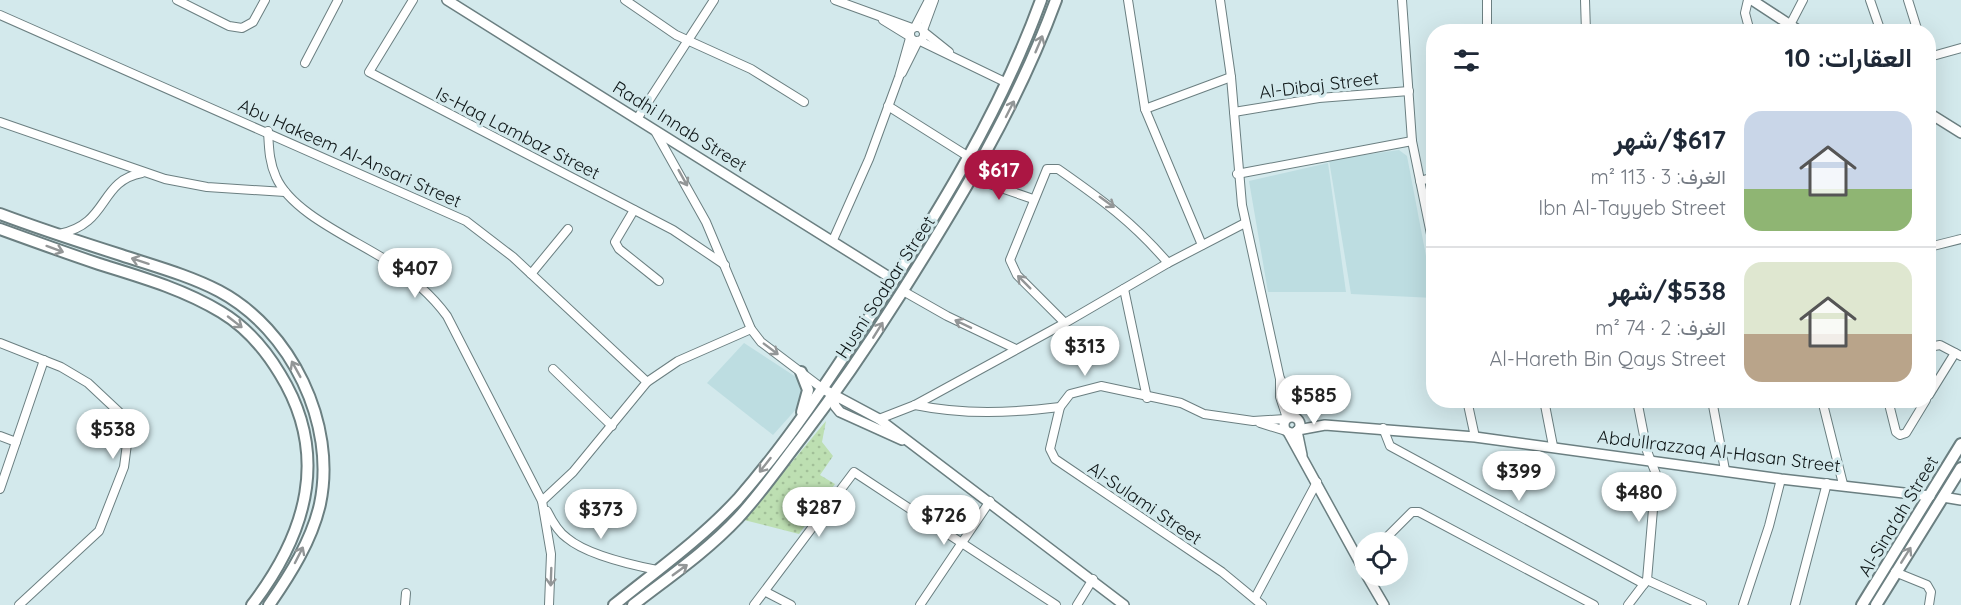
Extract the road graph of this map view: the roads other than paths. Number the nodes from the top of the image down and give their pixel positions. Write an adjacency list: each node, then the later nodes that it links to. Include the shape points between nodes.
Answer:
1 (177, 0): 2 (street, via 229,26 242,28 253,22)
2 (265, 0)
3 (338, 0): 37 (street)
4 (413, 0): 61 (street, Is-Haq Lambaz Street, via 369,72)
5 (447, 0): 46 (street, Radhi Innab Street)
6 (625, 0): 33 (street)
7 (714, 0): 33 (street)
8 (837, 0): 23 (street)
9 (928, 0): 31 (street)
10 (934, 0): 31 (street)
11 (1041, 0): 39 (main road, Husni Soabar Street)
12 (1056, 0): 55 (main road, Husni Soabar Street, one-way to 12, via 1013,104)
13 (1128, 0): 43 (street)
14 (1220, 0): 38 (street)
15 (1402, 0): 40 (street)
16 (1486, 0): 24 (street)
17 (1585, 0): 25 (street)
18 (1750, 0): 26 (street, via 1745,13); 27 (street)
19 (1803, 0): 28 (street)
20 (1870, 0): 29 (street)
21 (1908, 0): 30 (street)
22 (0, 15): 49 (street, Abu Hakeem Al-Ansari Street)
23 (882, 19): 31 (street); 32 (street)
24 (1487, 24)
25 (1586, 24)
26 (1748, 24)
27 (1788, 24)
28 (1791, 24)
29 (1878, 24)
30 (1916, 24)
31 (919, 29): 32 (street); 32 (street); 35 (street)
32 (914, 39): 35 (street); 42 (street)
33 (688, 42): 41 (street, via 751,69); 46 (street)
34 (1961, 48): 36 (street)
35 (952, 54): 39 (street)
36 (1936, 55)
37 (304, 63)
38 (1231, 77): 43 (street); 44 (street)
39 (1007, 83): 52 (main road, Husni Soabar Street)
40 (1408, 91): 44 (street, Al-Dibaj Street, via 1319,98); 51 (street)
41 (804, 102)
42 (888, 106): 52 (street); 70 (street)
43 (1145, 109): 71 (street)
44 (1234, 112): 54 (street)
45 (1936, 116): 50 (street)
46 (637, 119): 48 (street, Radhi Innab Street)
47 (0, 122): 53 (street)
48 (652, 128): 70 (street, Radhi Innab Street); 74 (street, one-way to 74, via 706,222)
49 (268, 131): 58 (street, via 270,160); 75 (street, Abu Hakeem Al-Ansari Street, via 466,221 492,238)
50 (1961, 132)
51 (1412, 141): 54 (street); 57 (street)
52 (969, 157): 60 (main road, Husni Soabar Street)
53 (144, 173): 58 (street, via 207,187); 68 (street, via 116,184 97,214 82,227)
54 (1237, 174): 65 (street)
55 (972, 178): 59 (street); 62 (main road, Husni Soabar Street)
56 (1426, 179): 57 (street)
57 (1420, 181): 63 (street)
58 (285, 192): 129 (street, via 301,207 389,262 436,302 535,482)
59 (1033, 199): 73 (street, one-way to 73, via 1044,174 1051,168 1058,169 1116,209); 80 (street, one-way to 59, via 1017,275 1010,260)
60 (941, 204): 62 (main road); 76 (main road, Husni Soabar Street)
61 (634, 210): 74 (street, Is-Haq Lambaz Street, via 694,242); 77 (street, via 615,242)
62 (953, 210): 79 (main road, Husni Soabar Street)
63 (1426, 210)
64 (0, 214): 68 (main road)
65 (1245, 223): 71 (street); 104 (street)
66 (568, 229): 75 (street)
67 (0, 230): 143 (main road, one-way to 143, via 193,298 240,326 271,360 303,426 309,478 292,537)
68 (55, 234): 144 (main road, one-way to 68, via 303,548 322,490 318,430 296,368 271,333 221,292 173,272)
69 (1961, 239): 72 (street)
70 (832, 240): 76 (street, Radhi Innab Street)
71 (1202, 245): 73 (street)
72 (1936, 245)
73 (1168, 263): 78 (street)
74 (725, 265): 81 (street)
75 (531, 274): 89 (street, Abu Hakeem Al-Ansari Street)
76 (894, 280): 91 (main road, Husni Soabar Street)
77 (659, 281)
78 (1124, 289): 80 (street); 93 (street)
79 (903, 291): 84 (street, one-way to 79); 92 (main road, Husni Soabar Street, one-way to 79)
80 (1065, 324): 84 (street)
81 (751, 329): 88 (street, one-way to 88, via 761,342); 89 (street, via 678,361)
82 (0, 343): 86 (street)
83 (1936, 346): 85 (street)
84 (1016, 349): 94 (street)
85 (1958, 355): 90 (street)
86 (44, 360): 113 (street); 142 (street, via 79,377 107,399 124,420 128,445 121,480 99,531)
87 (553, 369): 108 (street)
88 (801, 372): 91 (street); 103 (main road, via 808,390)
89 (647, 382): 108 (street)
90 (1936, 385)
91 (823, 389): 92 (street); 103 (main road, Husni Soabar Street)
92 (833, 396): 105 (street); 114 (street, via 840,412); 141 (main road, Husni Soabar Street, one-way to 92, via 695,558 737,519)
93 (1147, 398): 95 (street, Abdullrazzaq Al-Hasan Street, via 1101,386 1070,394); 106 (street, Abdullrazzaq Al-Hasan Street, via 1181,403 1204,414)
94 (915, 405): 95 (street, via 980,413); 105 (street)
95 (1060, 407): 140 (street, Al-Sulami Street, via 1050,449 1055,459)
96 (1469, 408): 112 (street)
97 (1546, 408): 116 (street)
98 (1639, 408): 117 (street)
99 (1713, 408): 119 (street)
100 (1824, 408): 123 (street)
101 (1890, 408): 102 (street, via 1900,435 1906,433)
102 (1921, 408)
103 (800, 418): 133 (main road, Husni Soabar Street, one-way to 133, via 738,498 696,540)
104 (1291, 418): 106 (street, Abdullrazzaq Al-Hasan Street); 107 (street, Abdullrazzaq Al-Hasan Street); 110 (street, via 1284,426); 110 (street, via 1301,425)
105 (879, 419): 114 (street)
106 (1253, 421): 110 (street, Abdullrazzaq Al-Hasan Street)
107 (1325, 425): 109 (street, Abdullrazzaq Al-Hasan Street); 110 (street, Abdullrazzaq Al-Hasan Street)
108 (612, 426): 129 (street)
109 (1383, 428): 112 (street, Abdullrazzaq Al-Hasan Street); 136 (street, via 1390,446)
110 (1292, 431): 121 (street)
111 (0, 436): 113 (street)
112 (1475, 437): 116 (street, Abdullrazzaq Al-Hasan Street)
113 (16, 442): 124 (street)
114 (913, 444): 127 (street)
115 (1961, 444): 125 (main road, Al-Sina'ah Street)
116 (1553, 447): 117 (street, Abdullrazzaq Al-Hasan Street)
117 (1651, 461): 119 (street, Abdullrazzaq Al-Hasan Street); 136 (street, via 1656,474)
118 (1961, 468): 126 (main road, Al-Sina'ah Street)
119 (1725, 470): 120 (street, Abdullrazzaq Al-Hasan Street)
120 (1780, 479): 122 (street, Abdullrazzaq Al-Hasan Street); 159 (street)
121 (1317, 482): 132 (street); 140 (street)
122 (1827, 483): 123 (street, Abdullrazzaq Al-Hasan Street); 160 (street)
123 (1843, 484): 125 (street, Abdullrazzaq Al-Hasan Street)
124 (0, 489)
125 (1930, 496): 161 (main road, Al-Sina'ah Street)
126 (1943, 497): 128 (street); 134 (main road, Al-Sina'ah Street, one-way to 126)
127 (990, 501): 131 (street); 135 (street)
128 (1961, 501)
129 (543, 504): 133 (street, via 563,535 573,542 623,562); 146 (street, one-way to 146, via 551,554)
130 (1391, 532): 156 (street, via 1415,511)
131 (961, 542): 138 (street, via 854,472); 150 (street); 151 (street)
132 (1354, 549)
133 (657, 570): 147 (main road, Husni Soabar Street)
134 (1895, 573): 162 (main road, Al-Sina'ah Street); 163 (street, via 1928,585)
135 (1093, 579): 152 (street); 153 (street)
136 (1646, 582): 157 (street); 158 (street)
137 (1374, 586): 155 (street)
138 (766, 592): 148 (street); 149 (street)
139 (406, 593): 145 (street)
140 (1255, 598): 154 (street, Al-Sulami Street)
141 (634, 604)
142 (19, 605)
143 (252, 605)
144 (269, 605)
145 (405, 605)
146 (549, 605)
147 (614, 605)
148 (754, 605)
149 (790, 605)
150 (920, 605)
151 (1056, 605)
152 (1077, 605)
153 (1124, 605)
154 (1262, 605)
155 (1384, 605)
156 (1594, 605)
157 (1628, 605)
158 (1702, 605)
159 (1743, 605)
160 (1795, 605)
161 (1862, 605)
162 (1876, 605)
163 (1929, 605)

